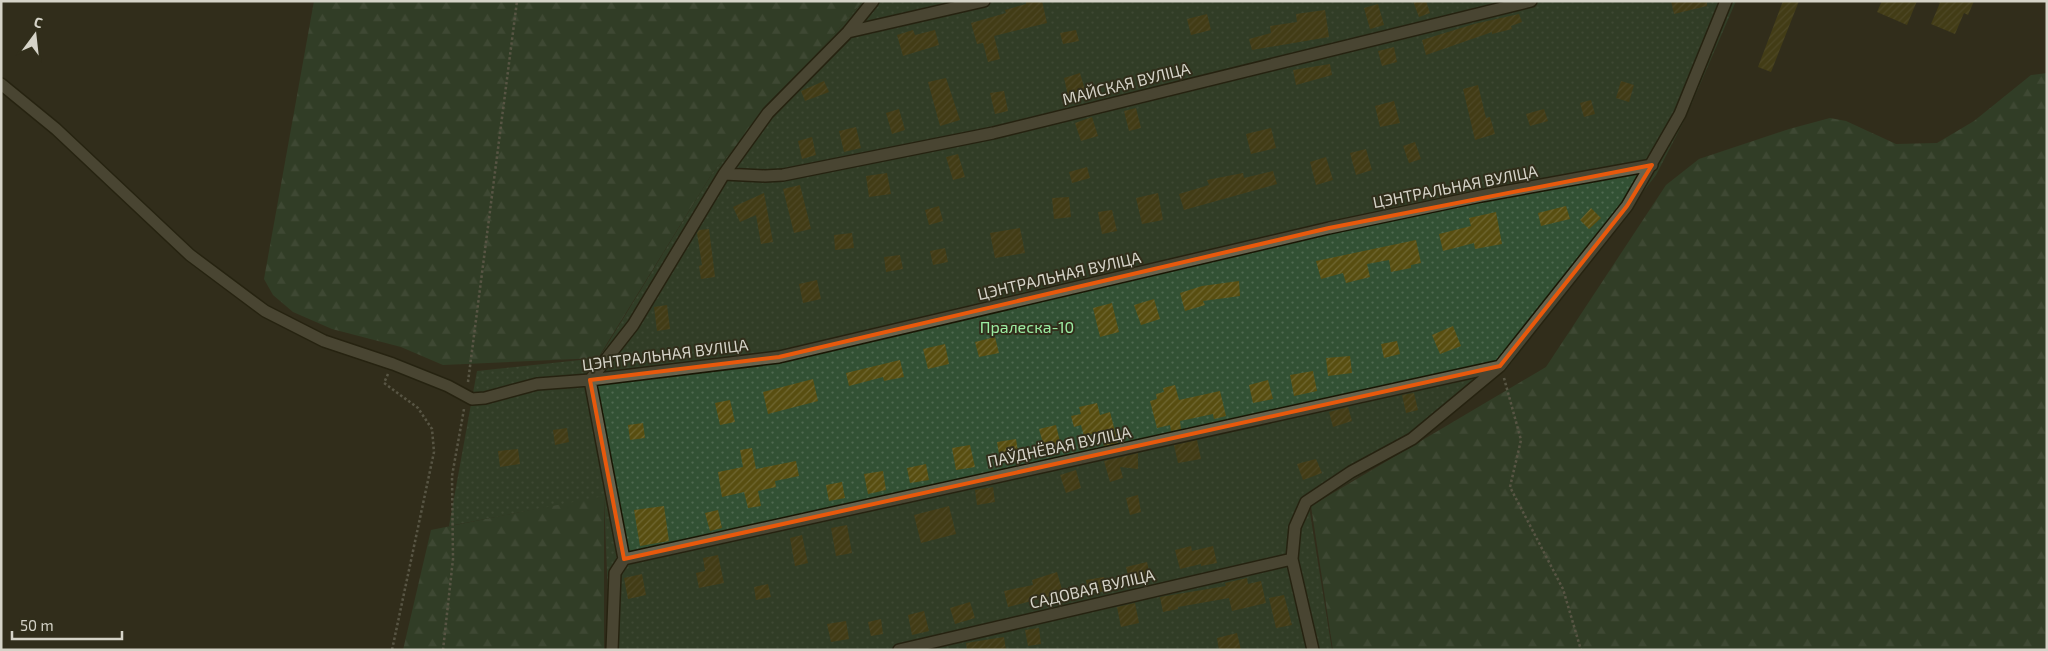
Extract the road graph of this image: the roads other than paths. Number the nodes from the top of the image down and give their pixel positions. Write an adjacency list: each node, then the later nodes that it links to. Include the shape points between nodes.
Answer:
1 (873, 1): 5 (street)
2 (984, 1): 5 (street)
3 (1531, 1): 8 (street, МАЙСКАЯ ВУЛІЦА, via 993,133 783,175)
4 (1726, 1): 7 (street, via 1680,114)
5 (848, 32): 8 (street, via 768,113)
6 (1, 84): 10 (street, ЦЭНТРАЛЬНАЯ ВУЛІЦА, via 56,129 190,255 265,311 324,340 393,364 469,398 485,398 538,384)
7 (1652, 165): 9 (street, via 1627,206); 10 (street, ЦЭНТРАЛЬНАЯ ВУЛІЦА, via 1329,228 779,357)
8 (724, 174): 10 (street, via 632,325)
9 (1500, 366): 11 (street, ПАЎДНЁВАЯ ВУЛІЦА); 12 (street, via 1412,439 1351,472 1306,502 1295,527)
10 (590, 380): 11 (street)
11 (624, 559): 13 (street, via 615,573)
12 (1292, 559): 14 (street, САДОВАЯ ВУЛІЦА); 15 (street)
13 (612, 650)
14 (899, 650)
15 (1313, 650)

